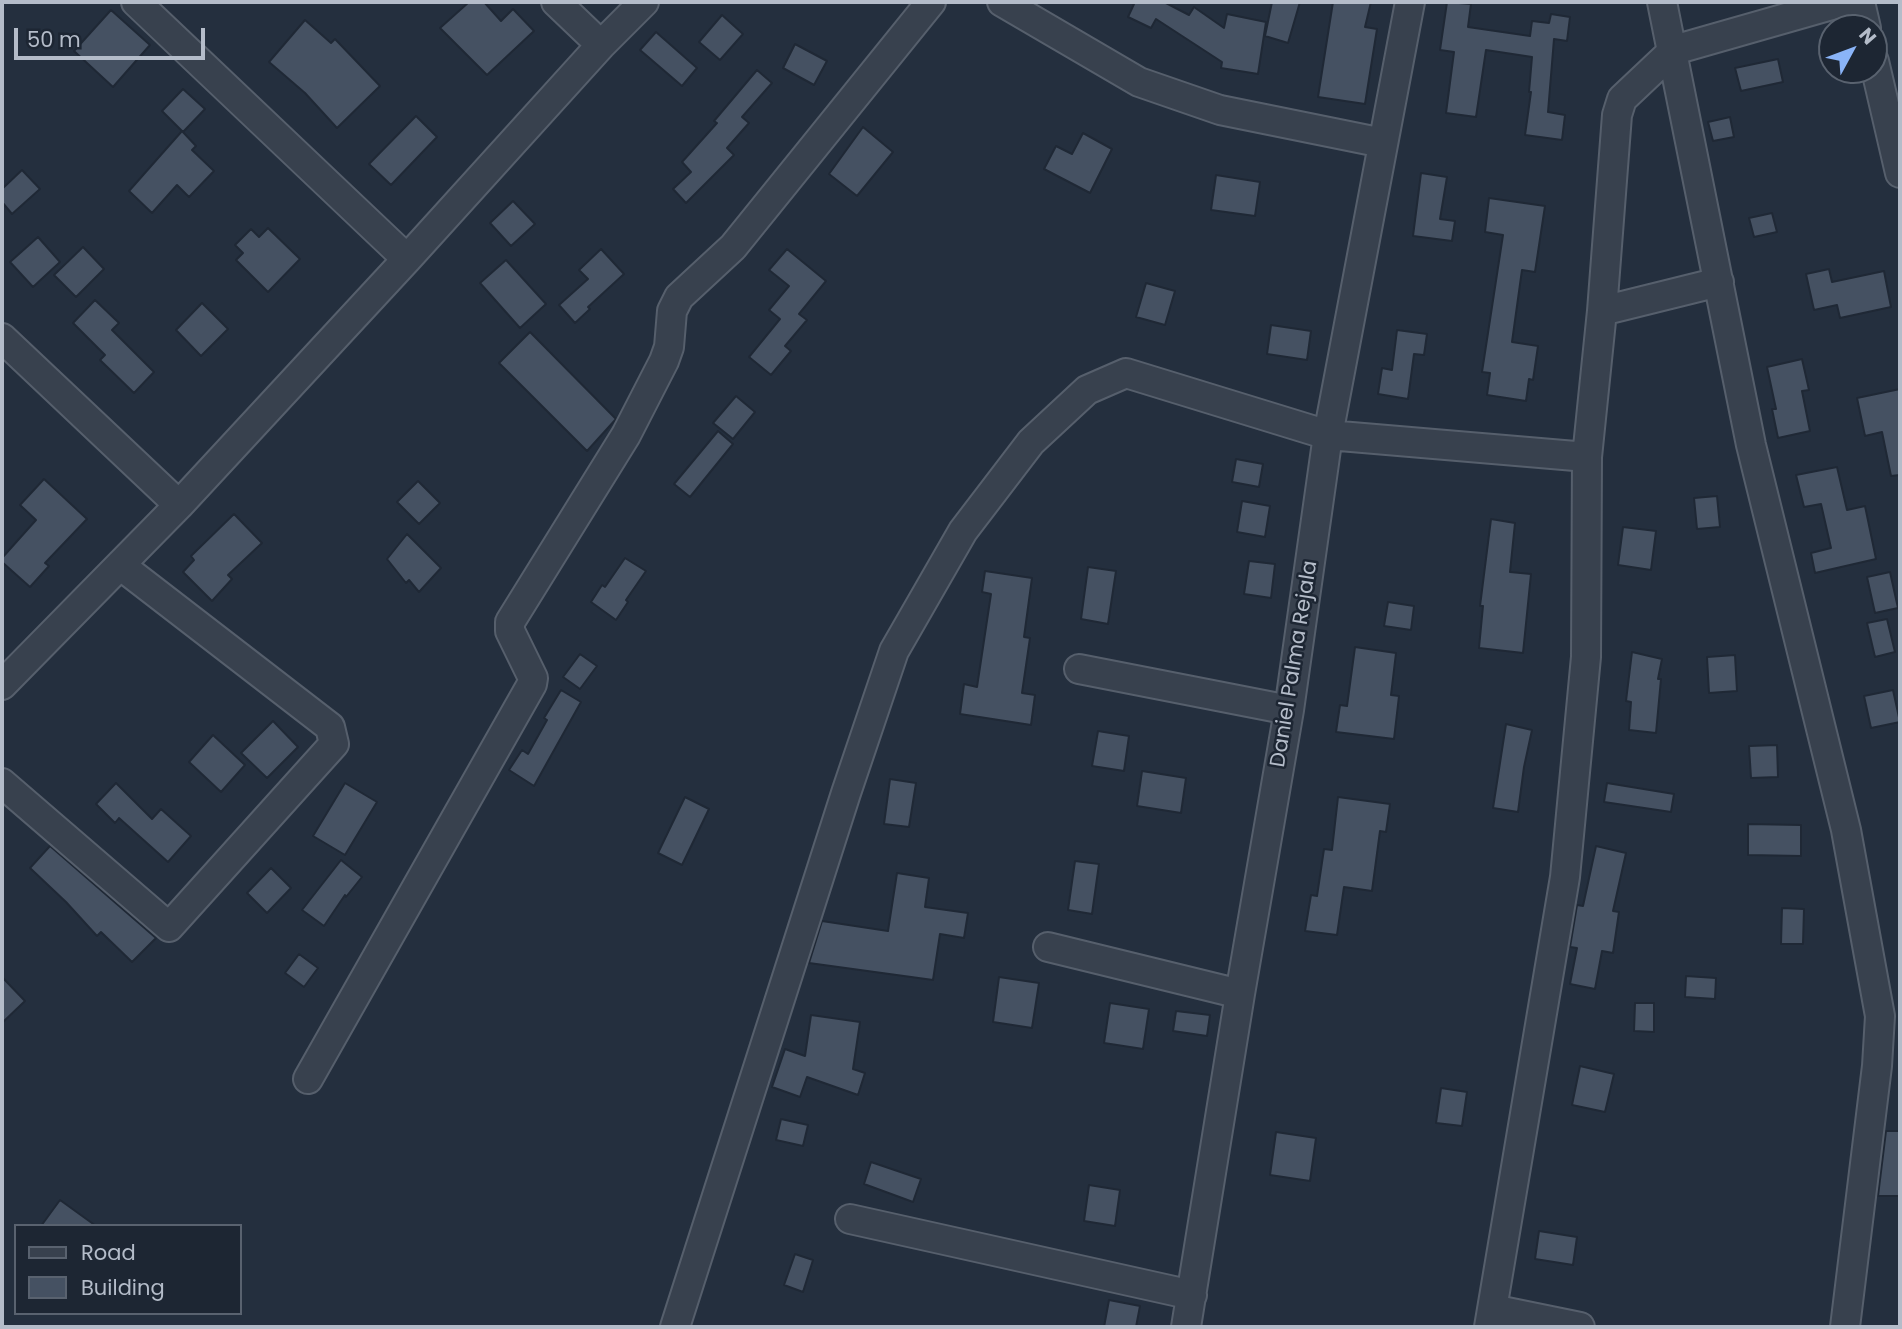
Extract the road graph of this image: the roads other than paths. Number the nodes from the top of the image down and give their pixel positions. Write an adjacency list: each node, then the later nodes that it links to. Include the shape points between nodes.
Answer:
1 (136, 2): 14 (street)
2 (556, 2): 9 (street)
3 (644, 2): 9 (street)
4 (932, 2): 28 (street, via 733,247 679,298 672,311 664,361 632,423 510,622 533,684)
5 (1002, 2): 12 (street, via 1139,82 1220,110)
6 (1410, 2): 12 (street, Daniel Palma Rejala)
7 (1662, 2): 10 (street)
8 (1842, 2): 10 (street)
9 (601, 45): 14 (street)
10 (1674, 50): 15 (street); 16 (street, via 1622,99 1617,116)
11 (1879, 84): 13 (street)
12 (1383, 143): 18 (street, Daniel Palma Rejala)
13 (1900, 173)
14 (408, 259): 20 (street)
15 (1719, 282): 16 (street); 35 (street, via 1751,445 1846,830 1880,1016)
16 (1602, 310): 19 (street)
17 (2, 338): 20 (street)
18 (1328, 435): 19 (street); 24 (street, Daniel Palma Rejala); 32 (street, via 1126,373 1087,390 1031,442 963,531 894,651)
19 (1587, 457): 31 (street, via 1586,657 1565,877)
20 (179, 505): 21 (street)
21 (120, 565): 23 (street); 25 (street, via 330,727 334,744 169,927)
22 (1079, 669): 24 (street)
23 (2, 685)
24 (1289, 710): 27 (street, Daniel Palma Rejala)
25 (2, 783)
26 (1048, 947): 27 (street)
27 (1240, 994): 30 (street, Daniel Palma Rejala)
28 (308, 1079)
29 (850, 1219): 30 (street)
30 (1192, 1295): 33 (street, Daniel Palma Rejala)
31 (1491, 1318): 34 (street)
32 (675, 1327)
33 (1186, 1327)
34 (1580, 1327)
35 (1845, 1327)

